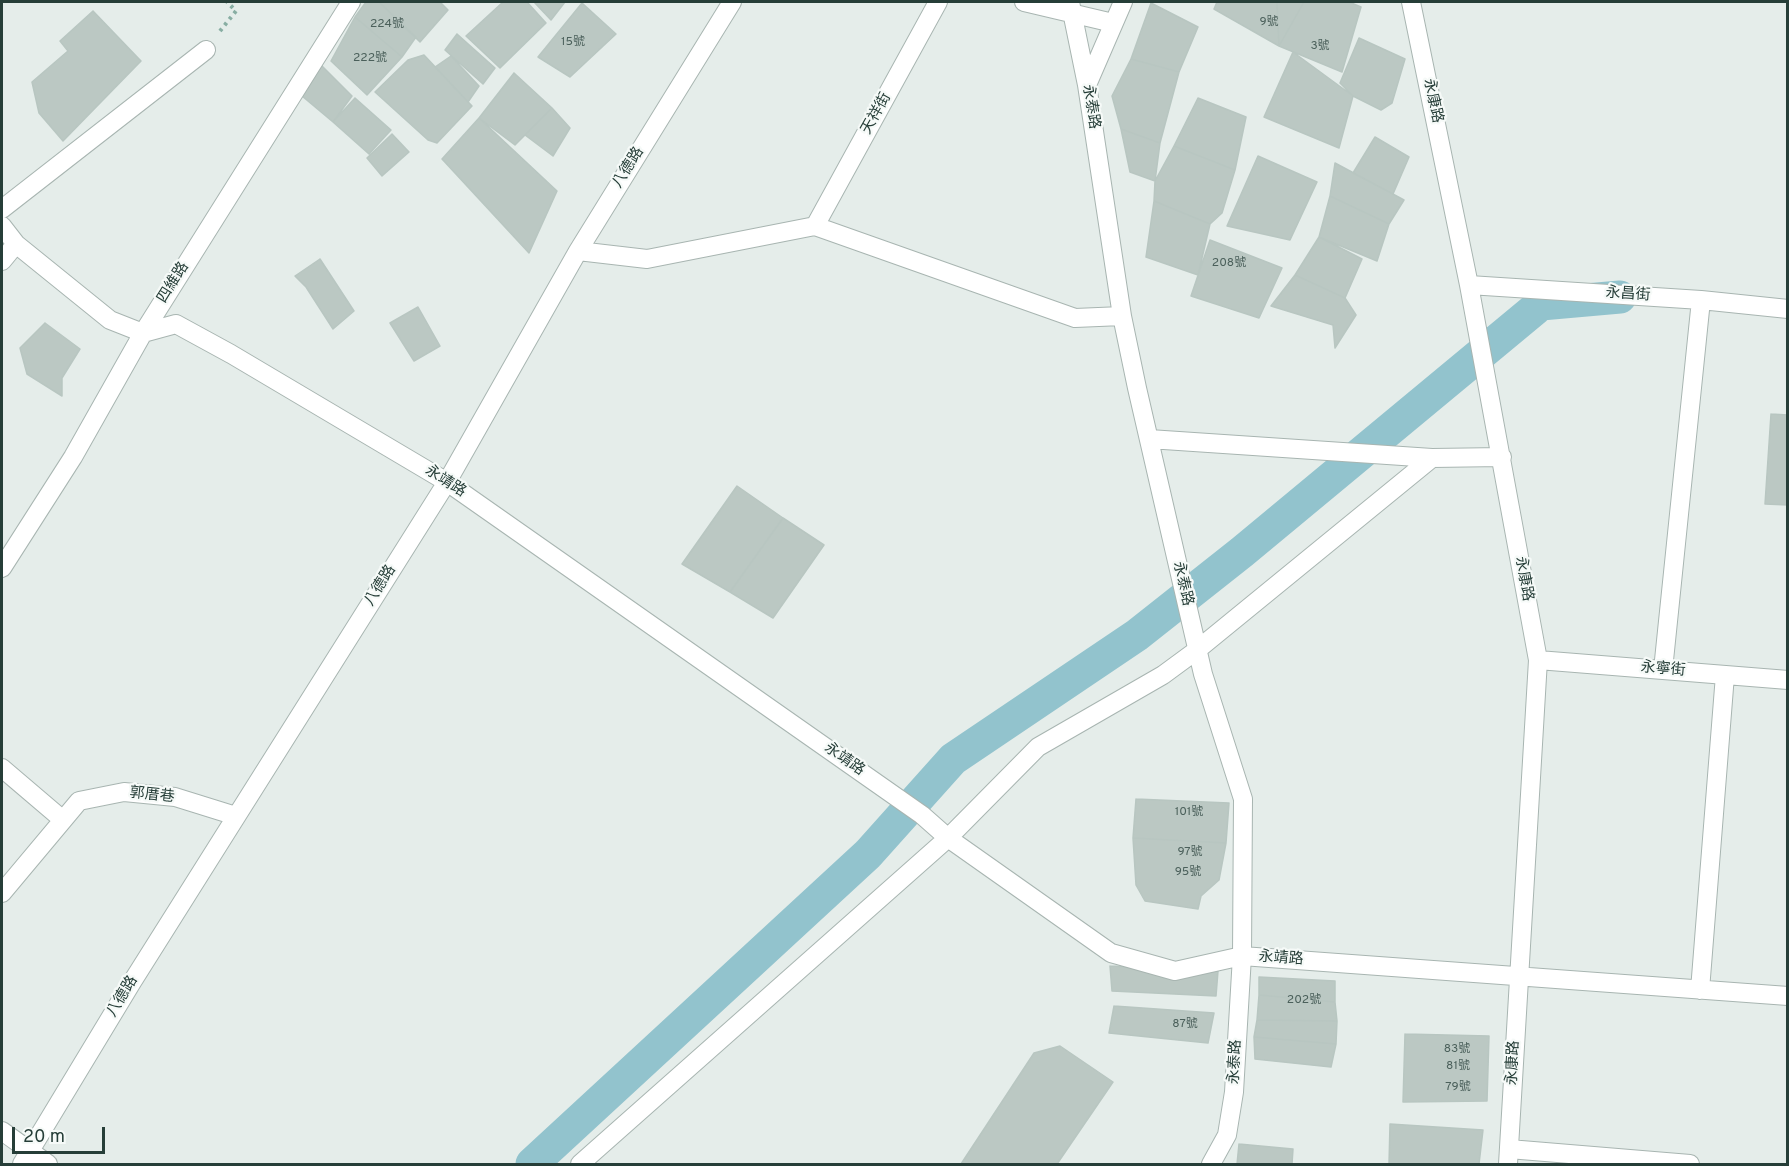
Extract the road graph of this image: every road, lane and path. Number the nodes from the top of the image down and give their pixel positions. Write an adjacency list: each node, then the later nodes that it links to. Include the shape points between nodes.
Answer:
1 (227, 2): 10 (path, via 236,11)
2 (351, 2): 22 (street, 四維路)
3 (732, 2): 16 (street, 八德路)
4 (938, 2): 14 (street, 天祥街)
5 (1024, 2): 8 (street)
6 (1123, 2): 9 (street)
7 (1411, 2): 18 (street, 永康路)
8 (1071, 7): 9 (street); 11 (street, 永泰路)
9 (1113, 23): 11 (street)
10 (206, 50): 12 (street)
11 (1087, 85): 21 (street, 永泰路)
12 (2, 209)
13 (2, 225): 15 (street)
14 (815, 226): 16 (street, via 647,259); 21 (street, via 1075,318)
15 (16, 244): 17 (street); 22 (street, via 110,320)
16 (578, 251): 26 (street, 八德路)
17 (2, 261)
18 (1469, 285): 19 (street, 永昌街); 24 (street, 永康路)
19 (1701, 300): 20 (street, 永昌街); 30 (street)
20 (1788, 309)
21 (1122, 316): 23 (street, 永泰路)
22 (143, 333): 26 (street, 永靖路, via 176,324); 27 (street, 四維路, via 73,457)
23 (1149, 439): 25 (street); 28 (street, 永泰路)
24 (1502, 457): 25 (street); 29 (street, 永康路)
25 (1432, 458): 28 (street)
26 (447, 482): 34 (street, 八德路); 36 (street, 永靖路, via 922,815)
27 (2, 568)
28 (1197, 650): 36 (street, via 1163,675 1038,747); 38 (street, 永泰路, via 1243,799)
29 (1538, 660): 30 (street, 永寧街); 39 (street, 永康路)
30 (1663, 670): 31 (street, 永寧街)
31 (1725, 675): 32 (street, 永寧街); 40 (street)
32 (1788, 680)
33 (2, 768): 35 (street)
34 (237, 816): 35 (street, 郭厝巷, via 175,797 124,792 79,801); 44 (street, 八德路)
35 (63, 820): 37 (street, 郭厝巷)
36 (948, 838): 38 (street, 永靖路, via 1111,952 1175,971); 46 (street)
37 (2, 893)
38 (1242, 956): 39 (street, 永靖路); 47 (street, 永泰路, via 1234,1092 1227,1135)
39 (1520, 975): 40 (street, 永靖路); 43 (street, 永康路)
40 (1700, 990): 41 (street, 永靖路)
41 (1788, 996)
42 (2, 1131): 44 (street)
43 (1508, 1157): 48 (street)
44 (26, 1158): 45 (street)
45 (48, 1164)
46 (580, 1164)
47 (1211, 1164)
48 (1690, 1164)

